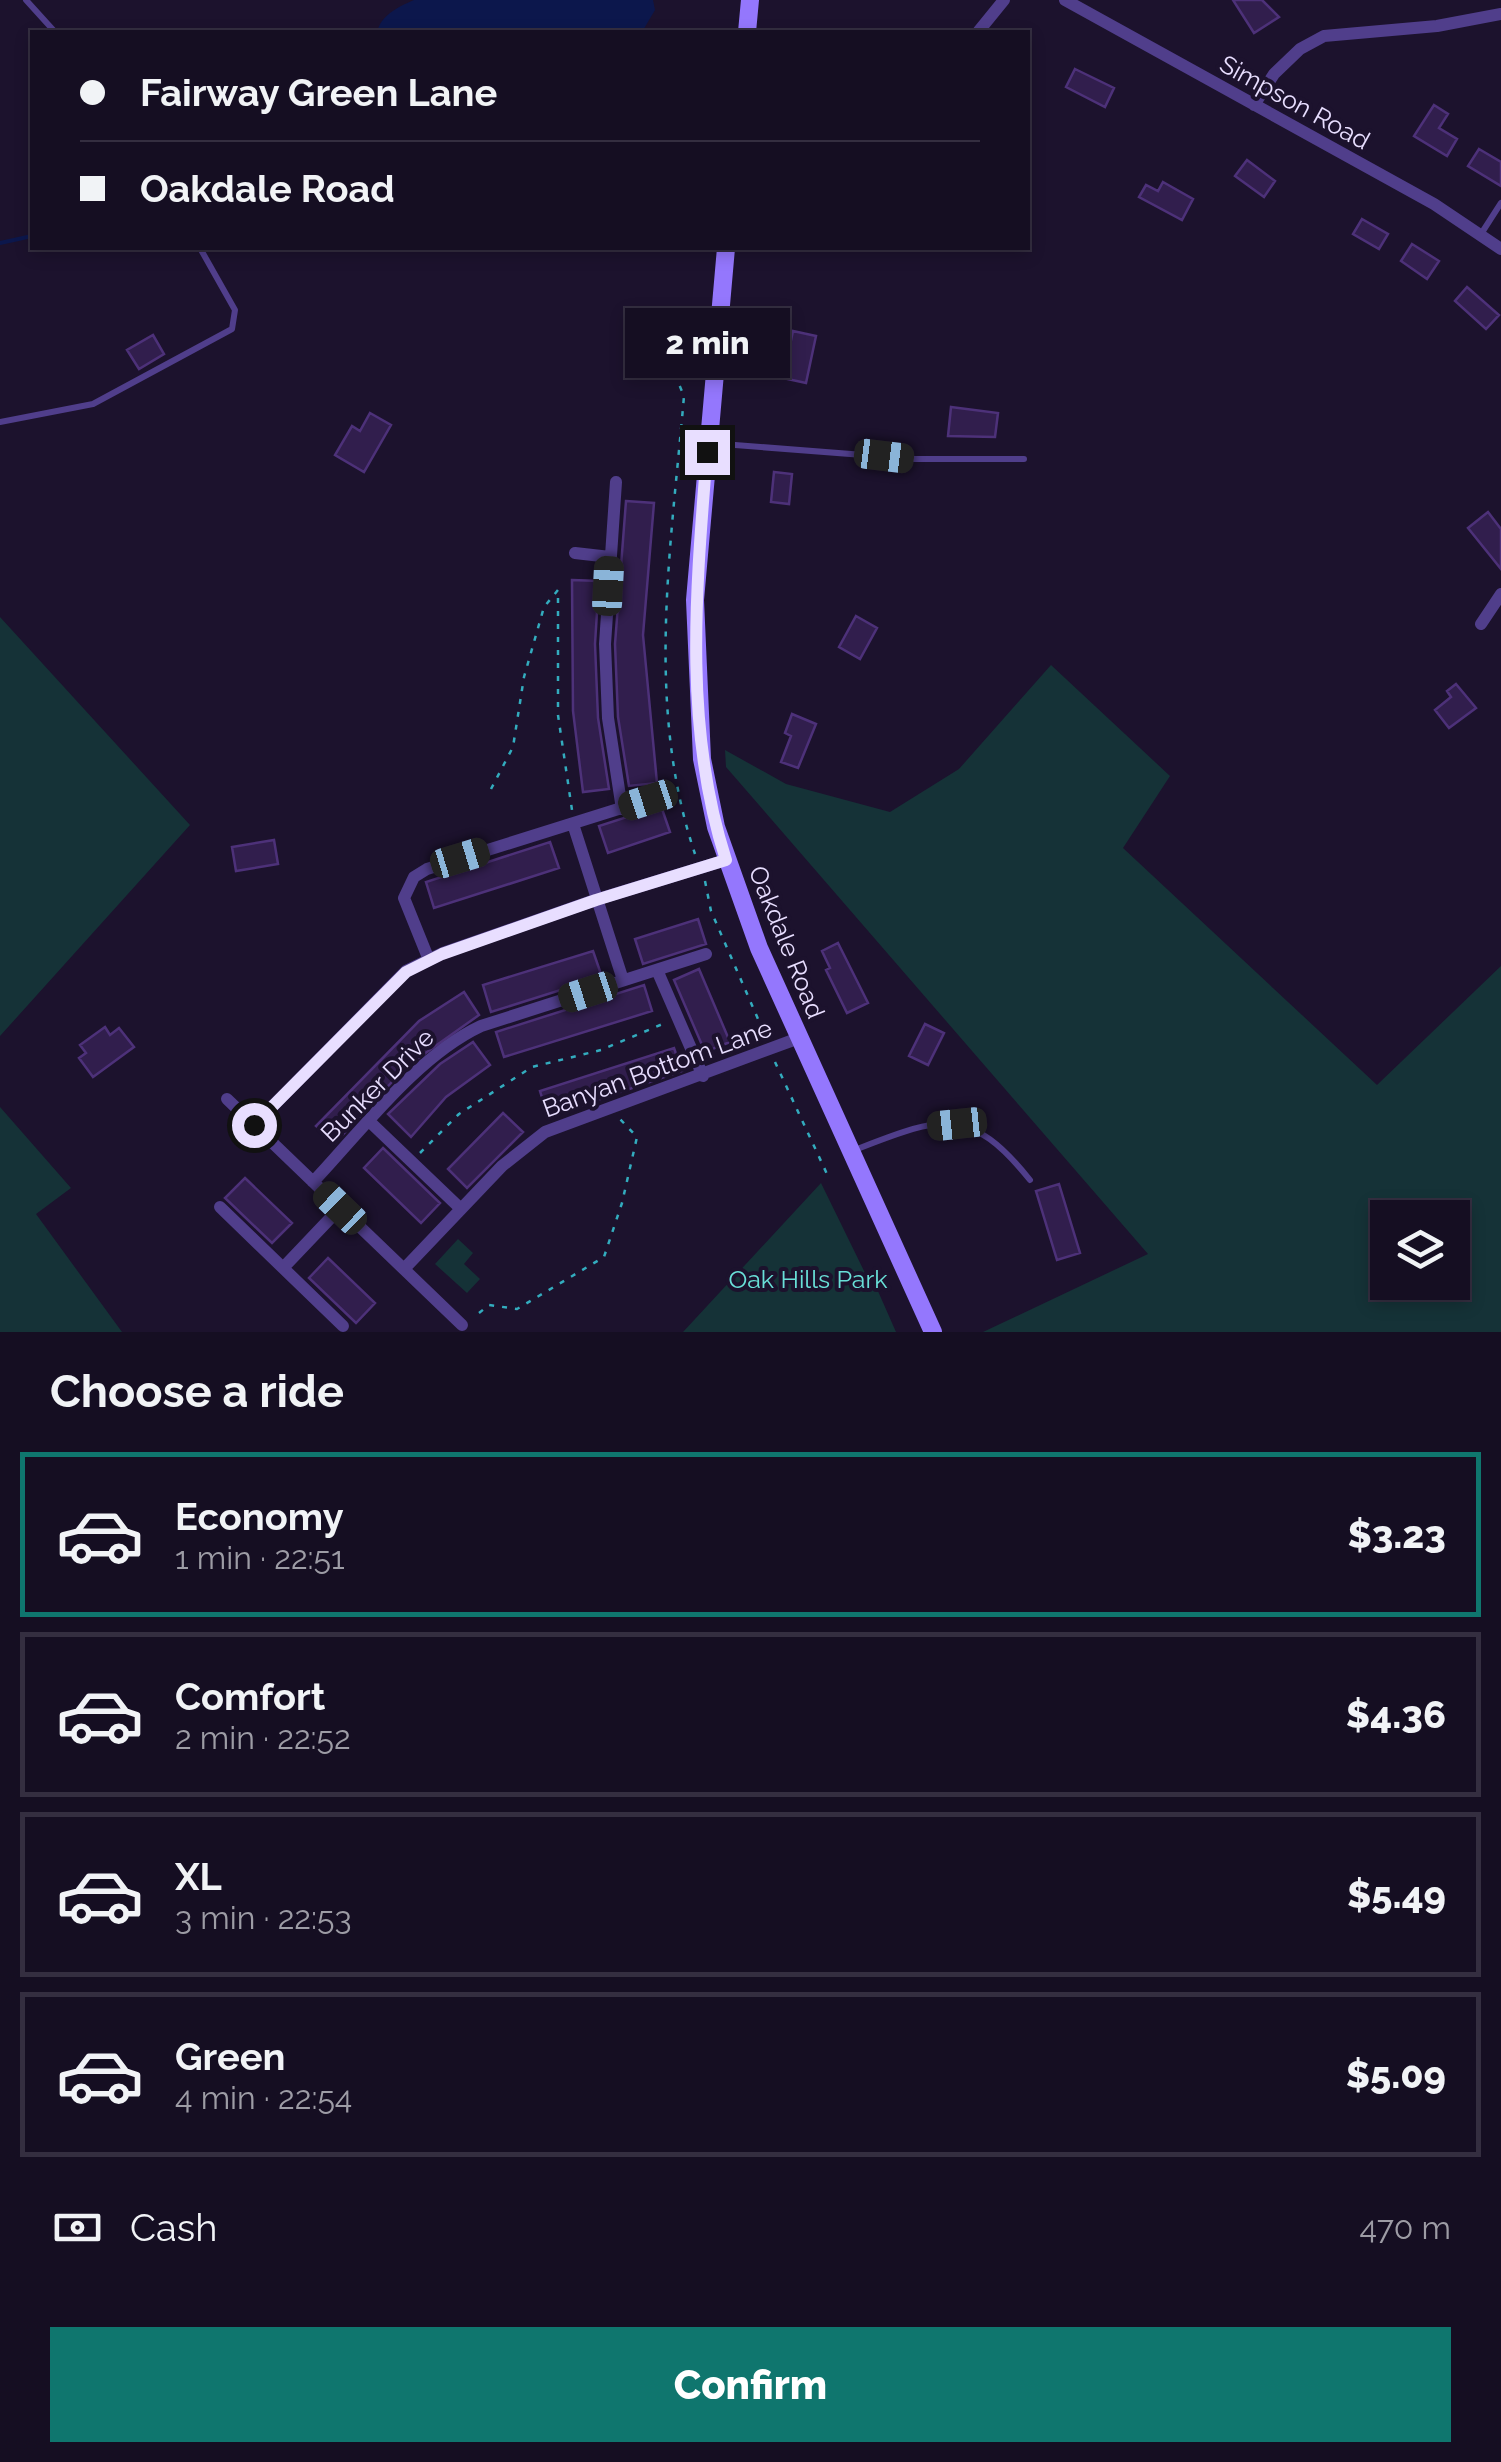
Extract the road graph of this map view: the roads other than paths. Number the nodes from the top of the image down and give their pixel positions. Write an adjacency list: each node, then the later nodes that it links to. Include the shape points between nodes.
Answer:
1 (26, 0): 6 (lane)
2 (750, 0): 7 (main road)
3 (1004, 0): 8 (street)
4 (1065, 0): 9 (street, Simpson Road)
5 (1501, 14): 9 (street, via 1324,36 1274,74)
6 (53, 30)
7 (747, 30)
8 (980, 30)
9 (1254, 105): 11 (street, Simpson Road)
10 (1501, 203): 11 (lane)
11 (1481, 235): 12 (street, Simpson Road)
12 (1501, 249)
13 (201, 250): 15 (lane, via 235,310 232,329 93,404)
14 (726, 250): 16 (main road, Oakdale Road)
15 (0, 422)
16 (708, 443): 17 (lane, via 915,460); 26 (main road, Oakdale Road, via 695,657 702,759)
17 (1024, 460)
18 (616, 482): 20 (street)
19 (575, 553): 20 (street)
20 (610, 557): 24 (street, via 608,718)
21 (1501, 594): 22 (street)
22 (1481, 624)
23 (648, 800): 24 (street)
24 (622, 808): 25 (street)
25 (572, 818): 27 (street); 29 (street, via 414,877 404,898)
26 (726, 860): 27 (street); 32 (main road, Oakdale Road)
27 (596, 900): 29 (street); 31 (street)
28 (706, 954): 30 (street, Bunker Drive)
29 (430, 960): 36 (street, via 380,994)
30 (658, 970): 31 (street, Bunker Drive); 33 (street)
31 (623, 980): 35 (street, Bunker Drive, via 457,1038)
32 (799, 1038): 33 (street, Banyan Bottom Lane); 37 (main road, Oakdale Road)
33 (703, 1076): 42 (street, Banyan Bottom Lane, via 545,1132)
34 (227, 1099): 36 (street)
35 (370, 1122): 39 (street, Bunker Drive); 42 (street)
36 (254, 1125): 39 (street)
37 (851, 1151): 38 (lane, via 910,1129 957,1124 978,1128 1003,1146); 47 (main road, Oakdale Road)
38 (1030, 1180)
39 (313, 1182): 41 (street)
40 (220, 1207): 43 (street)
41 (340, 1208): 43 (street); 44 (street)
42 (461, 1210): 44 (street, Banyan Bottom Lane)
43 (282, 1268): 46 (street)
44 (404, 1269): 45 (street)
45 (462, 1325)
46 (343, 1326)
47 (933, 1332)

